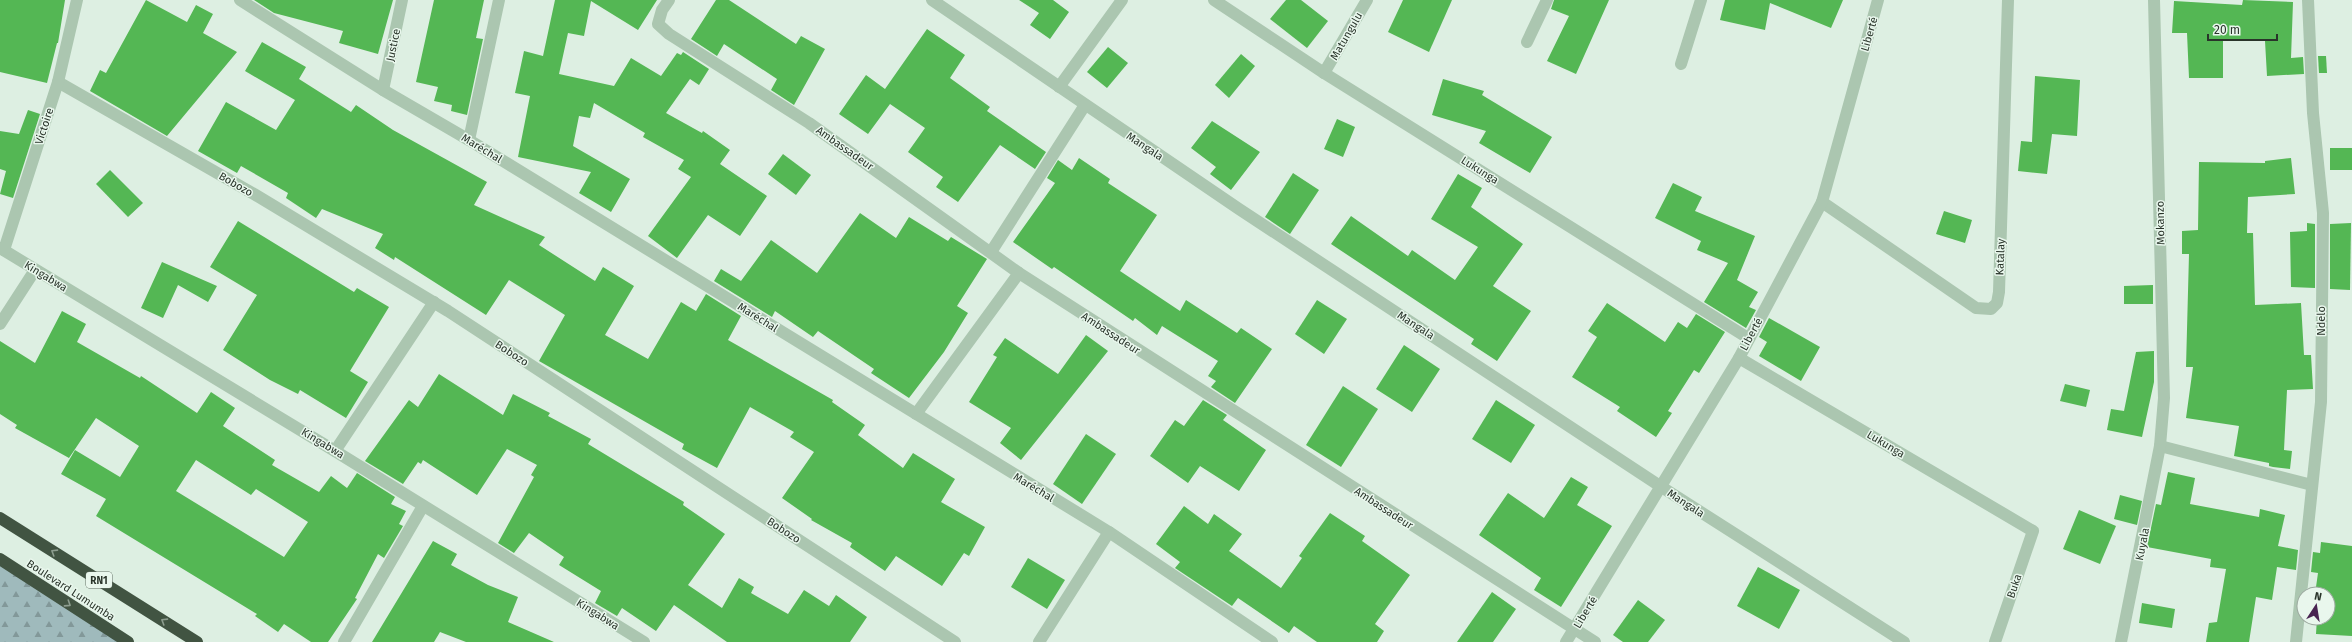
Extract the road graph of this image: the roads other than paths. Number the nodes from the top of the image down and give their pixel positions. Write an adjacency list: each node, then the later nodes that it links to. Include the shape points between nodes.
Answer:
1 (77, 0): 19 (street, Victoire)
2 (240, 0): 21 (street, Maréchal)
3 (402, 0): 21 (street, Justice)
4 (499, 0): 23 (street)
5 (669, 0): 26 (street, Ambassadeur, via 662,10 658,24 669,34 809,123)
6 (932, 0): 20 (street, Mangala)
7 (1122, 0): 20 (street)
8 (1214, 0): 18 (street, Lukunga)
9 (1367, 0): 18 (street, Matungulu)
10 (1547, 0): 16 (street)
11 (1701, 0): 17 (street)
12 (1878, 0): 24 (street, Liberté)
13 (2008, 0): 24 (street, Katalay, via 1999,292 1991,309 1976,308)
14 (2154, 0): 34 (street, Mokanzo, via 2164,398)
15 (2308, 0): 36 (street, Ndelo, via 2313,113 2323,213 2321,402)
16 (1527, 42)
17 (1681, 64)
18 (1324, 73): 31 (street, Lukunga)
19 (58, 82): 25 (street, Victoire); 29 (street, Bobozo, via 254,194)
20 (1059, 87): 22 (street, Mangala)
21 (383, 90): 23 (street, Maréchal)
22 (1085, 105): 26 (street); 37 (street, Mangala)
23 (469, 140): 33 (street, Maréchal)
24 (1822, 202): 31 (street, Liberté)
25 (2, 249): 27 (street, Kingabwa)
26 (991, 252): 28 (street, Ambassadeur)
27 (35, 270): 30 (street); 35 (street, Kingabwa)
28 (1018, 273): 33 (street); 43 (street, Ambassadeur)
29 (434, 302): 35 (street); 48 (street, Bobozo)
30 (0, 324)
31 (1748, 338): 32 (street, Liberté)
32 (1739, 358): 37 (street, Liberté); 40 (street, Lukunga)
33 (916, 414): 41 (street, Maréchal)
34 (2160, 446): 36 (street); 55 (street, Kuyala)
35 (335, 451): 38 (street, Kingabwa)
36 (2312, 485): 56 (street, Ndelo)
37 (1660, 486): 43 (street, Liberté); 53 (street, Mangala)
38 (423, 506): 46 (street); 47 (street, Kingabwa)
39 (0, 518): 45 (highway, Boulevard Lumumba / RN1, one-way to 39)
40 (2032, 531): 54 (street, Buka)
41 (1109, 532): 49 (street); 50 (street, Maréchal)
42 (0, 559): 44 (highway, Boulevard Lumumba, one-way to 44)
43 (1574, 630): 51 (street, Liberté); 52 (street, Ambassadeur)
44 (128, 642)
45 (197, 642)
46 (344, 642)
47 (644, 642)
48 (956, 642)
49 (1039, 642)
50 (1272, 642)
51 (1566, 642)
52 (1595, 642)
53 (1904, 642)
54 (1995, 642)
55 (2121, 642)
56 (2296, 642)

